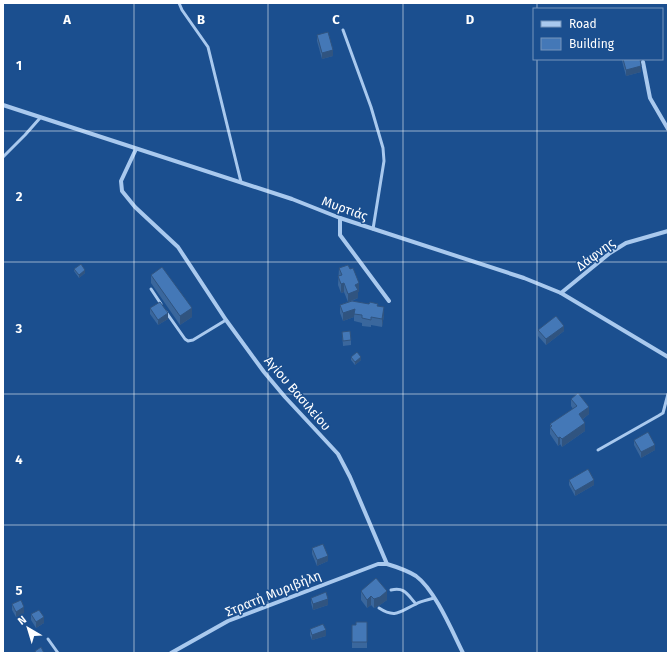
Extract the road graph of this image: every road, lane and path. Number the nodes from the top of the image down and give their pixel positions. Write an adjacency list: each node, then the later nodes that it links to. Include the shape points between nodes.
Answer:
1 (179, 3): 9 (lane, via 208,47)
2 (343, 30): 11 (lane, via 383,148 384,162)
3 (643, 62): 6 (street, via 650,98)
4 (3, 105): 5 (street, Μυρτιάς)
5 (40, 118): 7 (street, Μυρτιάς); 8 (lane)
6 (668, 129)
7 (136, 149): 9 (street, Μυρτιάς); 16 (street, Αγίου Βασιλείου, via 121,181 122,192 178,247)
8 (3, 157)
9 (241, 182): 10 (street, Μυρτιάς)
10 (340, 218): 11 (street, Μυρτιάς); 15 (street, via 340,235)
11 (373, 229): 14 (street, Μυρτιάς, via 524,278)
12 (668, 231): 14 (street, Δάφνης, via 626,243)
13 (151, 289): 16 (lane, via 184,339 188,341)
14 (561, 293): 17 (street, Μυρτιάς)
15 (389, 301)
16 (226, 320): 20 (street, Αγίου Βασιλείου, via 264,372 338,454)
17 (668, 357)
18 (668, 394): 19 (lane, via 663,412)
19 (598, 450)
20 (387, 564): 22 (street, via 416,576); 27 (street, Στρατή Μυριβήλη, via 365,568 228,621)
21 (391, 590): 23 (lane, via 399,588)
22 (434, 598): 23 (lane); 28 (street)
23 (416, 604): 24 (lane, via 407,610 391,614)
24 (378, 608)
25 (48, 639): 26 (lane)
26 (58, 653)
27 (171, 653)
28 (463, 653)

